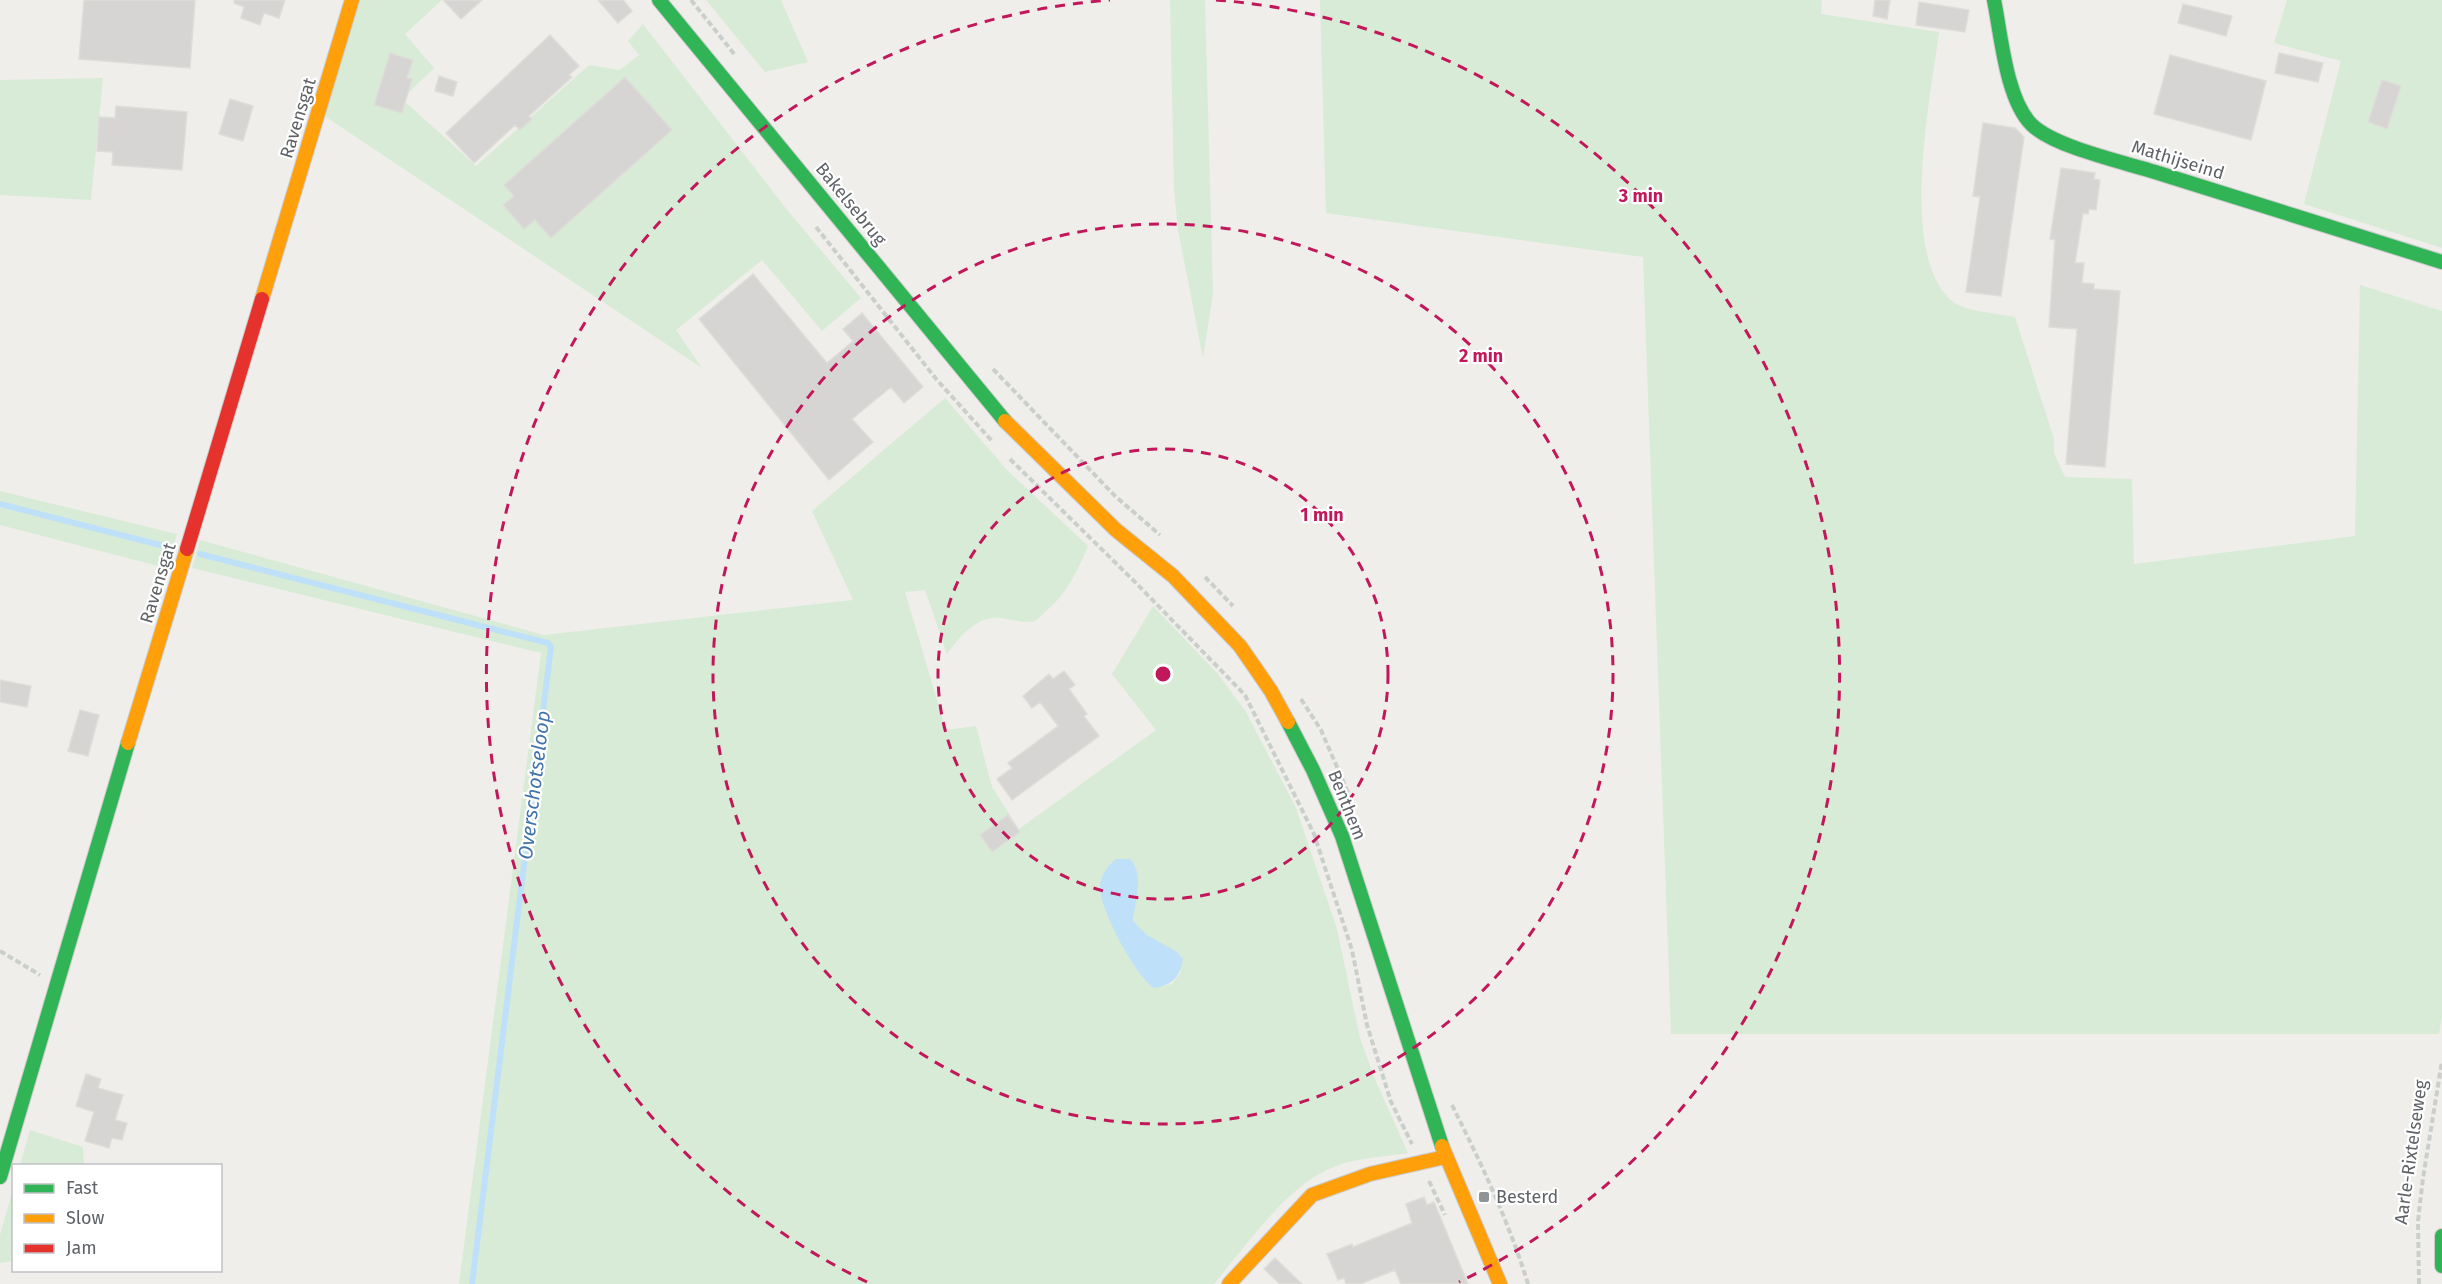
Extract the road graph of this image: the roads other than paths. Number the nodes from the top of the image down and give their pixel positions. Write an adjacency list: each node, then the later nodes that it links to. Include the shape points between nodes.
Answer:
1 (352, 0): 7 (street, Ravensgat)
2 (659, 0): 5 (street, Bakelsebrug)
3 (1994, 0): 4 (street, Mathijseind, via 2016,102 2032,125 2101,155)
4 (2442, 262)
5 (1014, 431): 6 (street, Benthem, via 1116,530 1173,576 1240,646 1271,691 1342,836)
6 (1445, 1158): 10 (street, via 1370,1174 1312,1195); 11 (street, Benthem)
7 (0, 1177)
8 (2442, 1236): 9 (street)
9 (2442, 1266)
10 (1229, 1284)
11 (1500, 1284)

